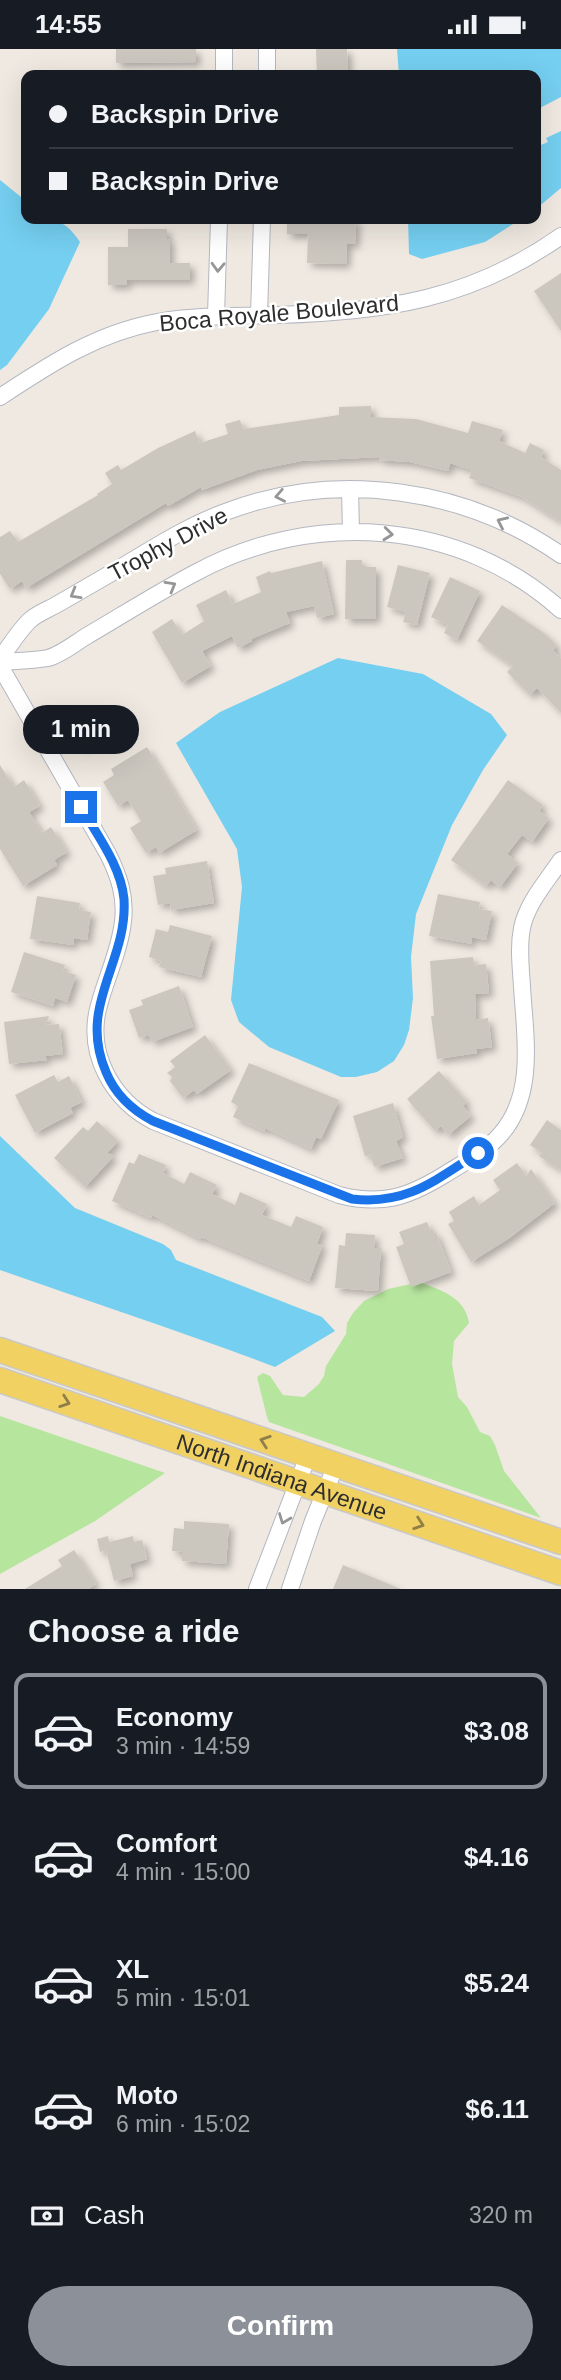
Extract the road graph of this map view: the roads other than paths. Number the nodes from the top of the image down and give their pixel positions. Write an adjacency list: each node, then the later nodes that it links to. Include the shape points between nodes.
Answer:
1 (224, 49): 3 (street)
2 (267, 49): 4 (street)
3 (224, 70)
4 (267, 70)
5 (219, 224): 9 (street, one-way to 9)
6 (262, 224): 8 (street)
7 (561, 236): 8 (street, Boca Royale Boulevard, via 499,274 423,300 367,310)
8 (259, 315): 9 (street, Boca Royale Boulevard)
9 (216, 316): 10 (street, Boca Royale Boulevard, via 155,322 104,338 63,356)
10 (0, 397)
11 (349, 489): 12 (street); 13 (street, Trophy Drive, one-way to 11, via 523,532 460,505 402,493); 15 (street, Trophy Drive, one-way to 15, via 267,499 189,527 29,620)
12 (351, 531): 14 (street, Trophy Drive, one-way to 14, via 405,536 470,554 515,575); 15 (street, Trophy Drive, one-way to 12, via 50,658 192,574 258,545 306,534)
13 (561, 555)
14 (561, 610)
15 (0, 662): 16 (street, via 120,881 123,922 96,1023 98,1049 108,1077 130,1107 153,1121 339,1195 370,1201 413,1193 478,1153 508,1125 525,1075 522,929 530,906)
16 (561, 860)
17 (0, 1350): 19 (main road, North Indiana Avenue, one-way to 17)
18 (0, 1380): 21 (main road, North Indiana Avenue, one-way to 21)
19 (308, 1455): 20 (main road, North Indiana Avenue); 21 (street)
20 (336, 1465): 22 (street); 23 (main road, North Indiana Avenue)
21 (298, 1482): 22 (main road, North Indiana Avenue); 25 (street, one-way to 25)
22 (326, 1492): 24 (main road, North Indiana Avenue, one-way to 24); 26 (street)
23 (561, 1542)
24 (561, 1573)
25 (257, 1589)
26 (290, 1589)

